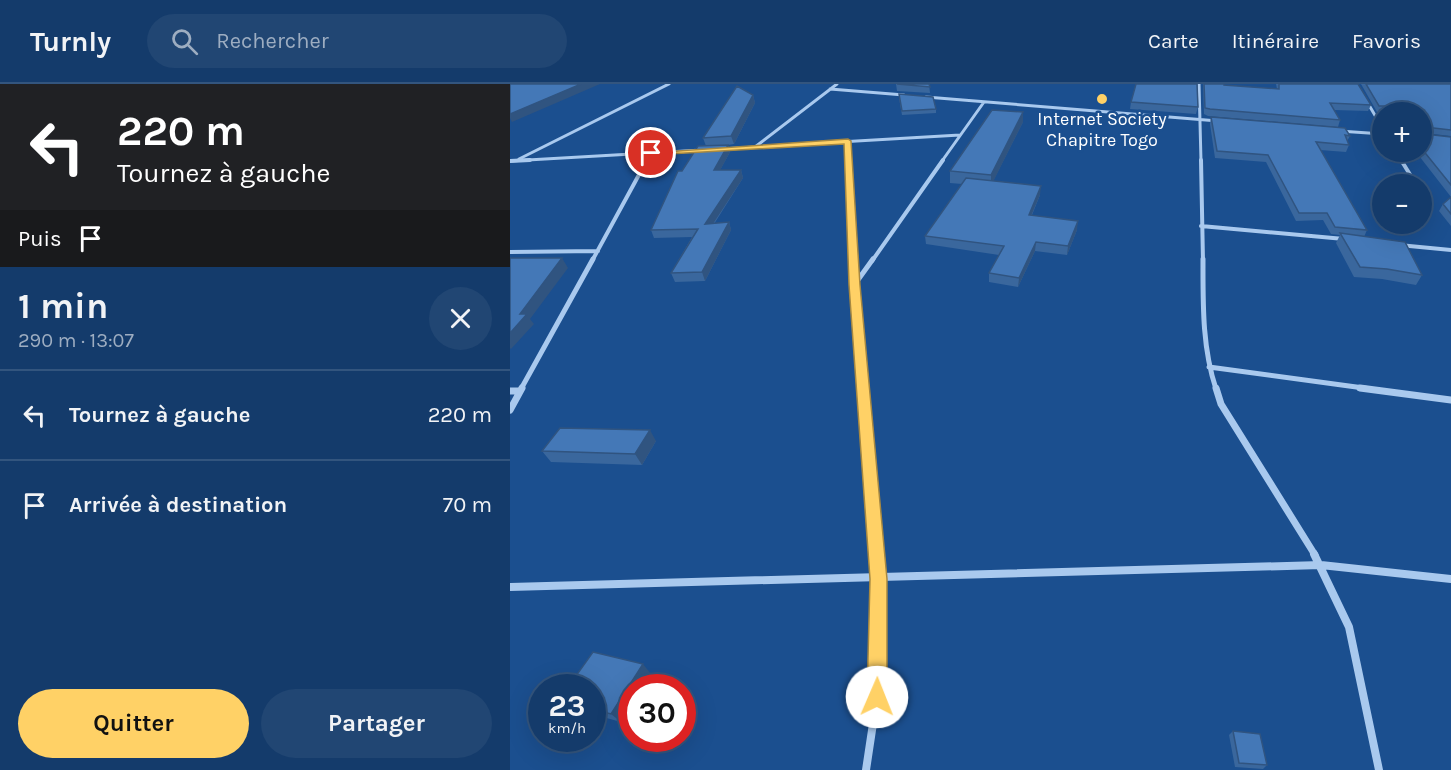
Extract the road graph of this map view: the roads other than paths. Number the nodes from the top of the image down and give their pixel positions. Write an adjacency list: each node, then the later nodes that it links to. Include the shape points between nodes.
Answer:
1 (669, 84): 21 (street)
2 (837, 84): 4 (street)
3 (1199, 84): 10 (street)
4 (830, 89): 6 (street); 16 (street)
5 (1361, 93): 9 (street)
6 (905, 95)
7 (916, 96): 8 (street)
8 (984, 102): 10 (street); 14 (street)
9 (1372, 111)
10 (1201, 120): 11 (street); 22 (street)
11 (1220, 121)
12 (1339, 131): 13 (street)
13 (1372, 133)
14 (960, 135): 15 (street); 28 (street)
15 (848, 141): 16 (street); 28 (street)
16 (754, 147): 17 (street)
17 (720, 149)
18 (709, 150): 19 (street)
19 (651, 153): 21 (street); 26 (street)
20 (510, 161): 21 (street)
21 (515, 161)
22 (1201, 226): 23 (street); 29 (street, via 1204,332)
23 (1347, 240)
24 (1393, 244): 25 (street)
25 (1451, 250)
26 (598, 251): 27 (street); 31 (street)
27 (510, 252)
28 (854, 285): 35 (street)
29 (1209, 367): 32 (street); 34 (street, via 1221,404)
30 (510, 391): 31 (street)
31 (520, 391): 33 (street)
32 (1451, 400)
33 (510, 410)
34 (1321, 565): 35 (street); 36 (street); 39 (street, via 1349,627)
35 (878, 579): 37 (street); 38 (street, via 877,697)
36 (1451, 579)
37 (510, 587)
38 (866, 770)
39 (1379, 770)

